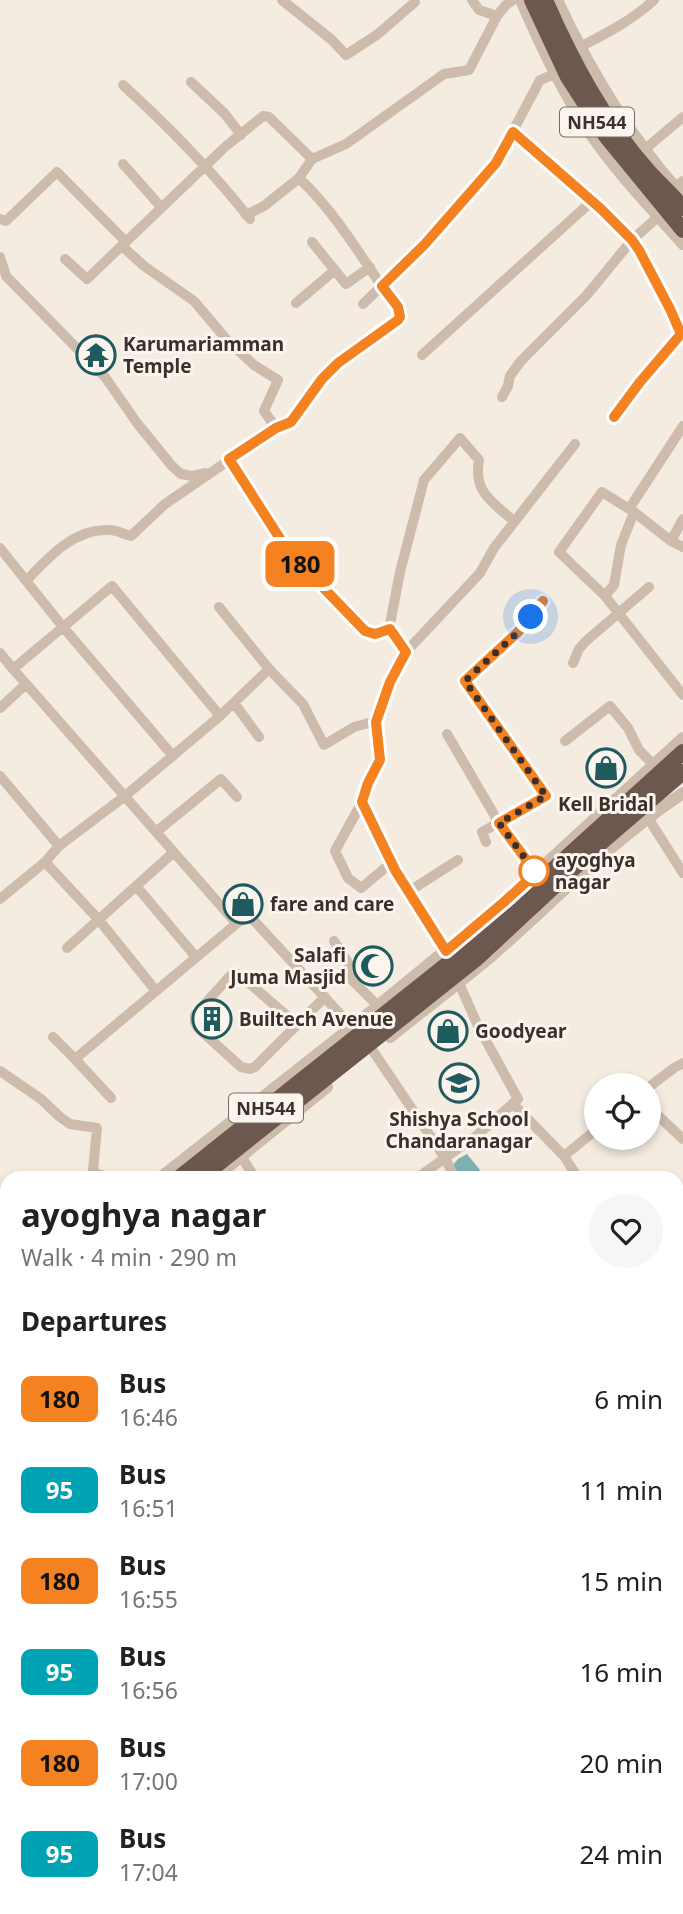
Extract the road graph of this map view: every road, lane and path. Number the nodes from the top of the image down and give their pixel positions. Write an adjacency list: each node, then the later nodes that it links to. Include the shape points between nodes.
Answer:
1 (282, 0): 9 (street, via 346,55 379,34)
2 (472, 0): 10 (street)
3 (513, 0): 10 (street)
4 (521, 0): 12 (street)
5 (532, 0): 29 (highway, NH544, via 568,77 606,136)
6 (545, 0): 26 (highway, NH544, via 602,110)
7 (558, 0): 11 (street)
8 (654, 0): 11 (street)
9 (415, 1)
10 (495, 21): 19 (street, via 469,70 444,74 346,144)
11 (580, 47): 18 (street)
12 (555, 74): 16 (street, via 540,80); 27 (street, via 592,136)
13 (191, 82): 17 (street)
14 (122, 85): 21 (street)
15 (683, 117): 18 (street)
16 (513, 132): 24 (street); 38 (street, via 496,163)
17 (241, 135): 19 (street, via 263,116 269,117); 21 (street)
18 (645, 150): 23 (street)
19 (312, 159): 22 (street)
20 (123, 164): 25 (street)
21 (205, 166): 22 (street, via 248,217); 25 (street)
22 (299, 178): 36 (street)
23 (680, 188)
24 (592, 201): 30 (street); 42 (street)
25 (161, 207): 32 (street)
26 (683, 208)
27 (659, 216): 30 (street); 33 (street)
28 (0, 219): 32 (street, via 6,221 57,172)
29 (683, 230)
30 (632, 240): 41 (street); 43 (street, via 586,296 520,362)
31 (312, 242): 37 (street)
32 (124, 244): 35 (street, via 87,279); 46 (street, via 144,266 194,301 254,365 278,380 264,411)
33 (683, 244)
34 (0, 257): 49 (street, via 5,276 105,377 172,466 192,476)
35 (65, 260)
36 (370, 267): 37 (street, via 346,284); 38 (street)
37 (335, 270): 39 (street)
38 (382, 286): 40 (street); 46 (street, via 398,307 398,320 338,363 291,422)
39 (296, 303)
40 (363, 304)
41 (682, 334): 44 (street)
42 (422, 355)
43 (502, 397)
44 (614, 417)
45 (683, 426): 50 (street)
46 (276, 428): 48 (street)
47 (575, 444): 52 (street)
48 (229, 459): 49 (street); 63 (street, via 288,551 365,631 375,634)
49 (209, 472): 56 (street, via 131,536 94,530 66,542)
50 (631, 510): 53 (street); 58 (street, via 614,585); 58 (street, via 602,492 559,552)
51 (683, 519): 53 (street)
52 (514, 521): 63 (street, via 482,492 476,475 479,460 460,438 424,480); 64 (street, via 480,573)
53 (671, 541): 54 (street)
54 (683, 547)
55 (0, 548): 56 (street)
56 (26, 581): 62 (street)
57 (649, 587): 61 (street)
58 (605, 597): 61 (street)
59 (543, 601): 89 (street, via 518,632 465,681 546,796)
60 (219, 607): 68 (street)
61 (617, 613): 66 (street, via 579,649); 70 (street)
62 (63, 628): 67 (street); 73 (street, via 112,586); 80 (street)
63 (390, 629): 64 (street)
64 (406, 652): 74 (street)
65 (0, 653): 67 (street)
66 (573, 663)
67 (13, 669): 69 (street)
68 (269, 669): 71 (street); 74 (street, via 303,704 324,744 354,727)
69 (26, 684): 72 (street); 85 (street)
70 (683, 695)
71 (234, 704): 73 (street); 76 (street)
72 (0, 708)
73 (220, 716): 80 (street)
74 (376, 722): 87 (street, via 380,760)
75 (447, 734): 89 (street)
76 (260, 737)
77 (683, 738): 81 (street)
78 (565, 741): 81 (street, via 610,706)
79 (683, 752): 133 (highway, NH544, via 459,955)
80 (173, 755): 85 (street)
81 (654, 765): 97 (street)
82 (683, 772): 134 (highway, NH544, via 477,958)
83 (0, 776): 92 (street)
84 (683, 793): 88 (street)
85 (125, 796): 90 (street); 92 (street)
86 (237, 797): 90 (street, via 221,779)
87 (362, 802): 96 (street); 96 (street, via 335,851 348,878 361,888)
88 (648, 818): 98 (street); 108 (street)
89 (499, 823): 91 (street, via 482,832); 97 (street)
90 (156, 832): 93 (street)
91 (485, 842)
92 (59, 846): 95 (street)
93 (174, 852): 99 (street); 103 (street)
94 (458, 860): 100 (street)
95 (45, 862): 101 (street); 102 (street)
96 (391, 863): 100 (street)
97 (536, 873): 106 (street)
98 (683, 873)
99 (136, 886): 102 (street); 107 (street)
100 (408, 892): 106 (street)
101 (0, 899)
102 (99, 920): 105 (street); 109 (street)
103 (236, 923): 107 (street); 110 (street, via 248,914)
104 (334, 941): 113 (street, via 349,964 350,978)
105 (67, 948)
106 (446, 951): 113 (street)
107 (197, 957): 109 (street)
108 (459, 983): 111 (street); 112 (street)
109 (156, 990): 118 (street)
110 (324, 997): 114 (street, via 250,1069 241,1067 195,1022 195,1015 235,973); 115 (street)
111 (442, 997): 112 (street); 117 (street)
112 (466, 999): 124 (street, via 518,1100)
113 (378, 1006): 115 (street)
114 (286, 1015)
115 (352, 1027): 132 (street)
116 (53, 1037): 118 (street)
117 (373, 1051): 128 (street); 130 (street)
118 (75, 1059): 123 (street)
119 (678, 1065): 121 (street); 122 (street)
120 (0, 1071): 131 (street, via 70,1124 97,1128)
121 (683, 1076)
122 (661, 1078)
123 (111, 1098)
124 (513, 1104): 129 (street); 130 (street)
125 (661, 1118): 126 (street)
126 (683, 1139)
127 (584, 1140): 129 (street)
128 (242, 1156): 135 (street); 136 (street)
129 (564, 1156): 139 (street)
130 (445, 1158): 137 (street); 138 (street)
131 (94, 1171)
132 (169, 1171)
133 (188, 1171)
134 (209, 1171)
135 (223, 1171)
136 (251, 1171)
137 (427, 1171)
138 (451, 1171)
139 (574, 1171)

